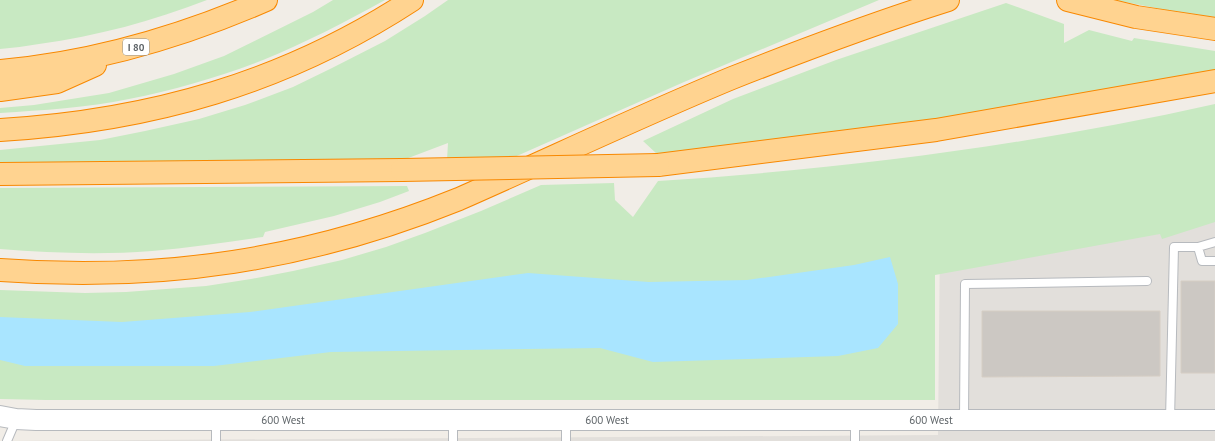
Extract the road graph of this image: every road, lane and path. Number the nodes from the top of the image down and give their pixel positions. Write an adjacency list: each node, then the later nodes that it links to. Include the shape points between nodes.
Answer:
1 (266, 0): 6 (highway, I 80, via 180,34)
2 (412, 0): 10 (highway, via 370,26 312,56 219,92 123,116)
3 (948, 0): 15 (highway, via 853,32 732,78 459,199 363,233 266,257 173,270 68,274)
4 (1068, 0): 5 (highway, via 1136,17)
5 (1215, 29)
6 (132, 48): 7 (highway, I 80, via 83,59); 9 (highway, via 57,82)
7 (0, 71)
8 (1215, 81): 11 (highway, bridge, via 936,130 658,165)
9 (0, 90)
10 (0, 130)
11 (0, 174)
12 (1215, 242): 13 (lane)
13 (1198, 247): 14 (lane, via 1202,261); 23 (lane, via 1174,247)
14 (1215, 261)
15 (0, 270)
16 (1147, 282): 22 (lane, via 965,284)
17 (8, 418): 18 (street, 600 West); 25 (lane)
18 (216, 420): 19 (street, 600 West); 26 (lane)
19 (453, 420): 20 (street, 600 West); 27 (lane)
20 (566, 420): 21 (street, 600 West); 28 (lane)
21 (855, 420): 22 (street, 600 West); 29 (lane)
22 (964, 420): 23 (street, 600 West)
23 (1170, 420): 24 (street, 600 West)
24 (1215, 420)
25 (7, 441)
26 (216, 441)
27 (453, 441)
28 (566, 441)
29 (855, 441)

